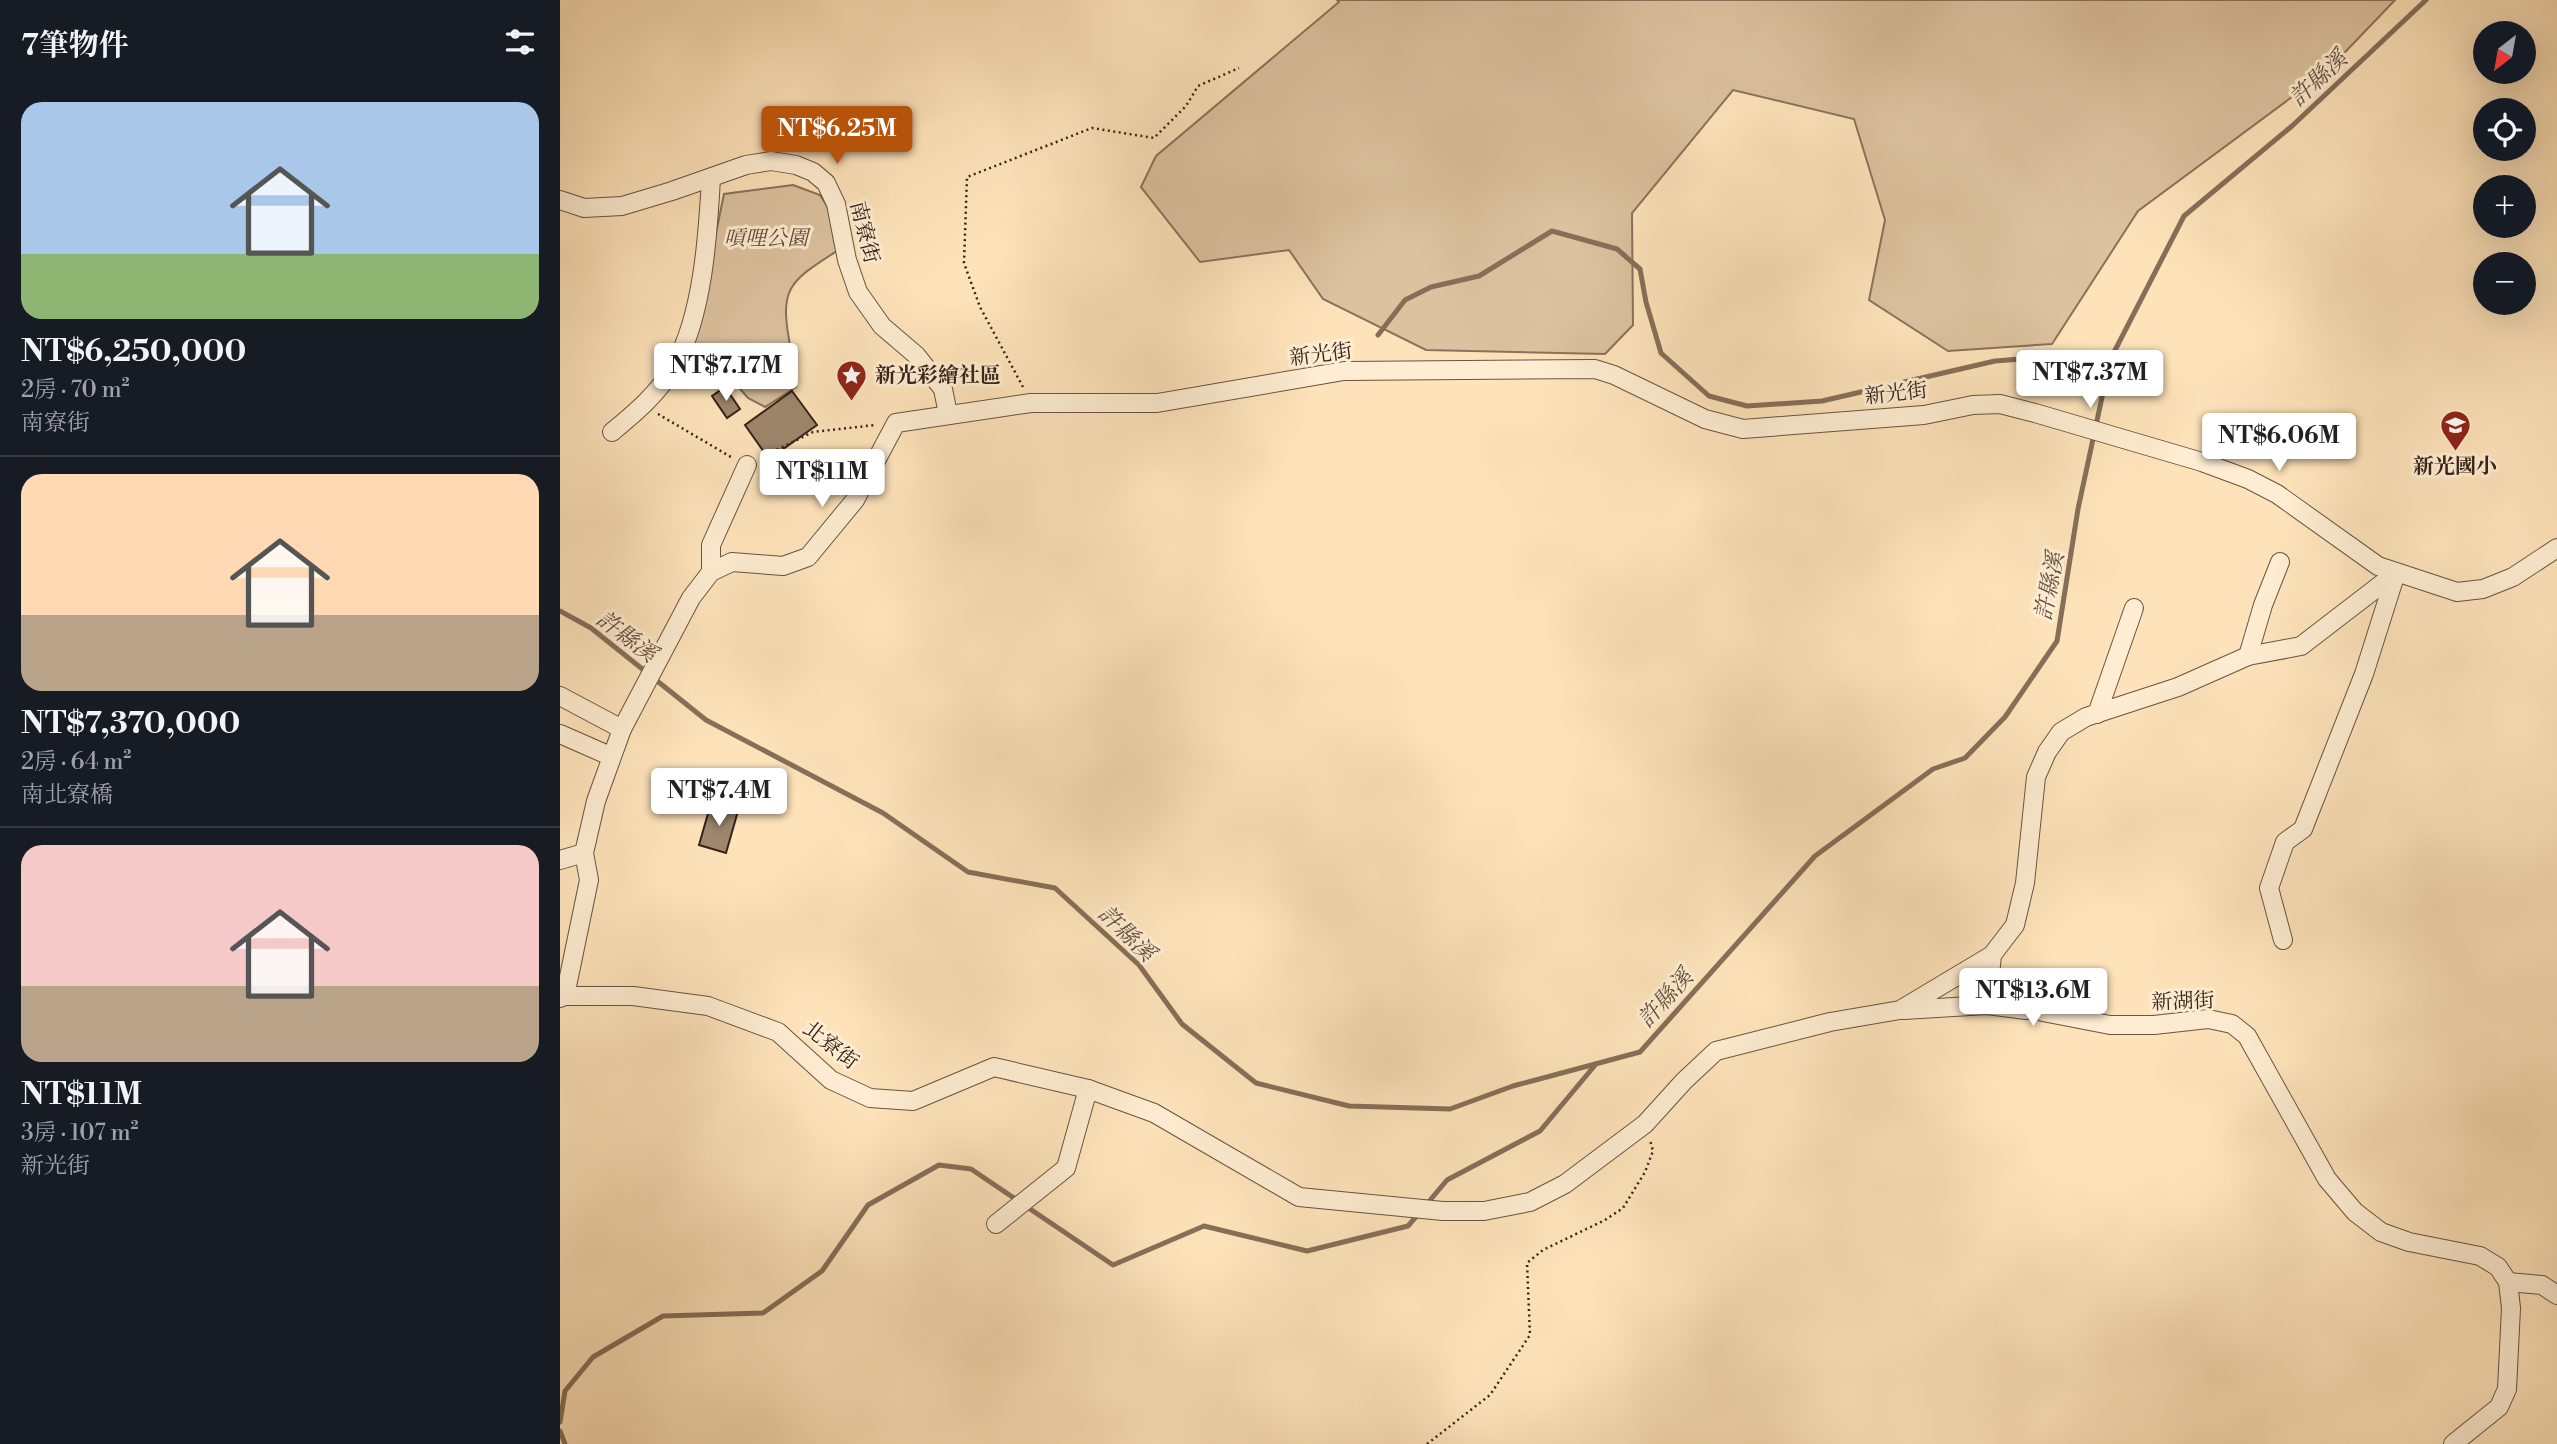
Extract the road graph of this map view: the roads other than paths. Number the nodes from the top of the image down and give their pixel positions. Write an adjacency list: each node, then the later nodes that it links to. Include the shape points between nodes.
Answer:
1 (711, 178): 2 (street, 南寮街, via 622,206 584,208); 3 (street, 南寮街, via 771,160 813,172 826,183 836,204 858,292 882,326 916,355 943,388); 4 (street, via 708,236 692,322 674,366 645,405)
2 (560, 200)
3 (948, 414): 8 (street, 新光街, via 896,423 855,500 808,557 783,566 732,562); 9 (street, 新光街, via 1031,403 1157,403 1344,371 1595,369 1705,419 1743,429 1924,415 2000,404 2248,479 2277,494 2378,566)
4 (612, 432)
5 (747, 465): 8 (street, via 711,545)
6 (2557, 548): 9 (street, via 2513,577 2483,589 2457,592)
7 (2280, 562): 11 (street)
8 (711, 572): 14 (street, via 691,598)
9 (2396, 573): 11 (street, via 2301,646); 19 (street, via 2364,674 2303,829 2285,842 2269,888)
10 (2134, 608): 13 (street)
11 (2248, 656): 13 (street, via 2179,687)
12 (560, 696): 14 (street)
13 (2097, 714): 20 (street, via 2061,732 2047,751 2036,778 2015,925)
14 (626, 722): 16 (street)
15 (560, 734): 16 (street)
16 (610, 756): 17 (street)
17 (584, 853): 18 (street); 21 (street, via 589,880)
18 (560, 860)
19 (2283, 940)
20 (1992, 956): 22 (street); 23 (street, 新湖街, via 1990,975 1995,988)
21 (563, 997): 24 (street, 北寮街, via 633,996 708,1006 778,1032 831,1080 870,1098 913,1101 993,1067)
22 (1900, 1010): 23 (street, 北寮街, via 1987,1005); 24 (street, 北寮街, via 1830,1021 1716,1051 1645,1124 1566,1184 1530,1202 1484,1211 1299,1197 1154,1113)
23 (2043, 1012): 26 (street, 新湖街, via 2110,1025 2208,1019 2232,1024 2247,1036 2327,1179 2355,1212 2381,1232 2409,1242 2480,1256 2498,1267)
24 (1088, 1089): 25 (street, via 1066,1168)
25 (996, 1224)
26 (2508, 1282): 27 (street, via 2542,1285); 28 (street, via 2507,1390 2499,1408)
27 (2557, 1295)
28 (2453, 1444)

